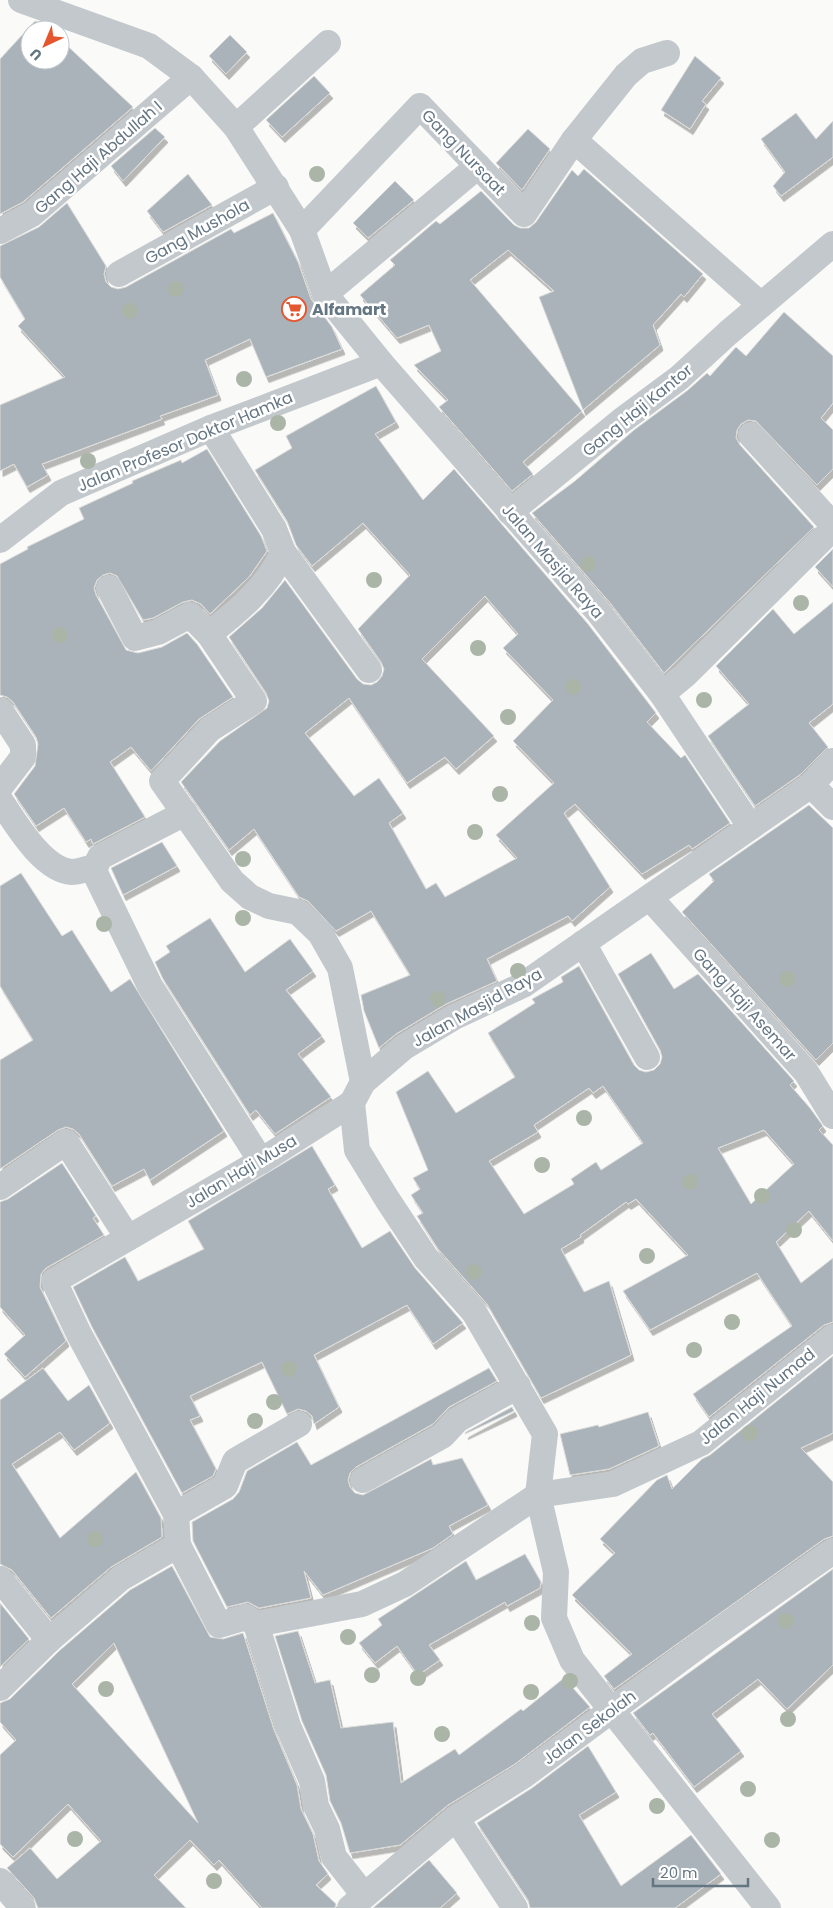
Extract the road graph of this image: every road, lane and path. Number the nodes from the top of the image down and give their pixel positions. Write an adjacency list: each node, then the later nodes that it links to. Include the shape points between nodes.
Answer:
1 (21, 0): 4 (street, Jalan Masjid Raya, via 149,46)
2 (328, 43): 5 (street)
3 (667, 53): 6 (street, via 642,61 626,75)
4 (191, 77): 5 (street, Jalan Masjid Raya); 10 (street, Gang Haji Abdullah I, via 32,214)
5 (236, 127): 8 (street, Jalan Masjid Raya)
6 (574, 140): 7 (street, Gang Nursaat, via 524,214); 14 (street)
7 (478, 166): 9 (street, Gang Nursaat, via 420,106); 13 (street)
8 (276, 187): 9 (street, Jalan Masjid Raya); 12 (street, Gang Mushola)
9 (302, 230): 13 (street, Jalan Masjid Raya)
10 (0, 231)
11 (833, 244): 14 (street, Gang Haji Kantor)
12 (119, 274)
13 (325, 294): 15 (street, Jalan Masjid Raya)
14 (762, 305): 18 (street, Gang Haji Kantor, via 680,378 621,421)
15 (380, 363): 16 (street, Jalan Profesor Doktor Hamka); 18 (street, Jalan Masjid Raya)
16 (211, 428): 20 (street, Jalan Profesor Doktor Hamka, via 61,493); 21 (street, via 274,529)
17 (752, 435): 19 (street)
18 (510, 512): 25 (street, Jalan Masjid Raya, via 600,614)
19 (827, 532): 25 (street, via 685,675)
20 (0, 540)
21 (283, 552): 23 (street, via 243,607); 24 (street)
22 (109, 588): 23 (street, via 135,638 158,632 190,615)
23 (209, 634): 32 (street, via 254,701 210,729 162,781)
24 (368, 670)
25 (662, 694): 33 (street, Jalan Masjid Raya)
26 (0, 710): 28 (street, via 22,745 23,757)
27 (833, 762): 29 (street)
28 (0, 786)
29 (811, 786): 31 (street); 33 (street)
30 (0, 800): 34 (street, via 29,843 44,857 72,872)
31 (833, 807)
32 (185, 813): 34 (street, via 100,857); 38 (street, via 232,881 250,897 269,906 298,912 320,933 340,968)
33 (750, 826): 35 (street, Jalan Masjid Raya)
34 (95, 867): 40 (street, via 96,876 150,986)
35 (650, 898): 36 (street, Jalan Masjid Raya); 39 (street, Gang Haji Asemar, via 806,1072)
36 (583, 943): 37 (street); 38 (street, Jalan Masjid Raya, via 522,984 454,1017 404,1047)
37 (646, 1057)
38 (358, 1092): 40 (street, Jalan Haji Musa); 44 (street, via 357,1150 426,1258 474,1312)
39 (833, 1116)
40 (260, 1161): 42 (street, Jalan Haji Musa)
41 (0, 1187): 42 (street, via 66,1142)
42 (128, 1238): 48 (street, Jalan Haji Musa, via 54,1281)
43 (833, 1337): 47 (street, Jalan Haji Numad, via 701,1443 613,1484)
44 (518, 1386): 46 (street, via 457,1420 442,1436); 47 (street, via 545,1434)
45 (299, 1424): 48 (street, via 235,1461 225,1486)
46 (363, 1480)
47 (538, 1495): 52 (street, via 405,1584 362,1604); 55 (street, via 556,1572 554,1618 572,1660)
48 (176, 1514): 49 (street)
49 (178, 1545): 52 (street, via 219,1625 246,1617); 53 (street, via 121,1578)
50 (833, 1551): 55 (street, Jalan Sekolah)
51 (0, 1579): 53 (street)
52 (256, 1624): 58 (street, via 288,1726 312,1781 316,1806 327,1829 334,1857)
53 (48, 1640): 54 (street)
54 (0, 1688)
55 (612, 1709): 56 (street, Jalan Sekolah, via 523,1776); 61 (street)
56 (456, 1818): 58 (street, Jalan Sekolah); 60 (street)
57 (0, 1881): 59 (street)
58 (357, 1902)
59 (23, 1908)
60 (516, 1908)
61 (768, 1908)

